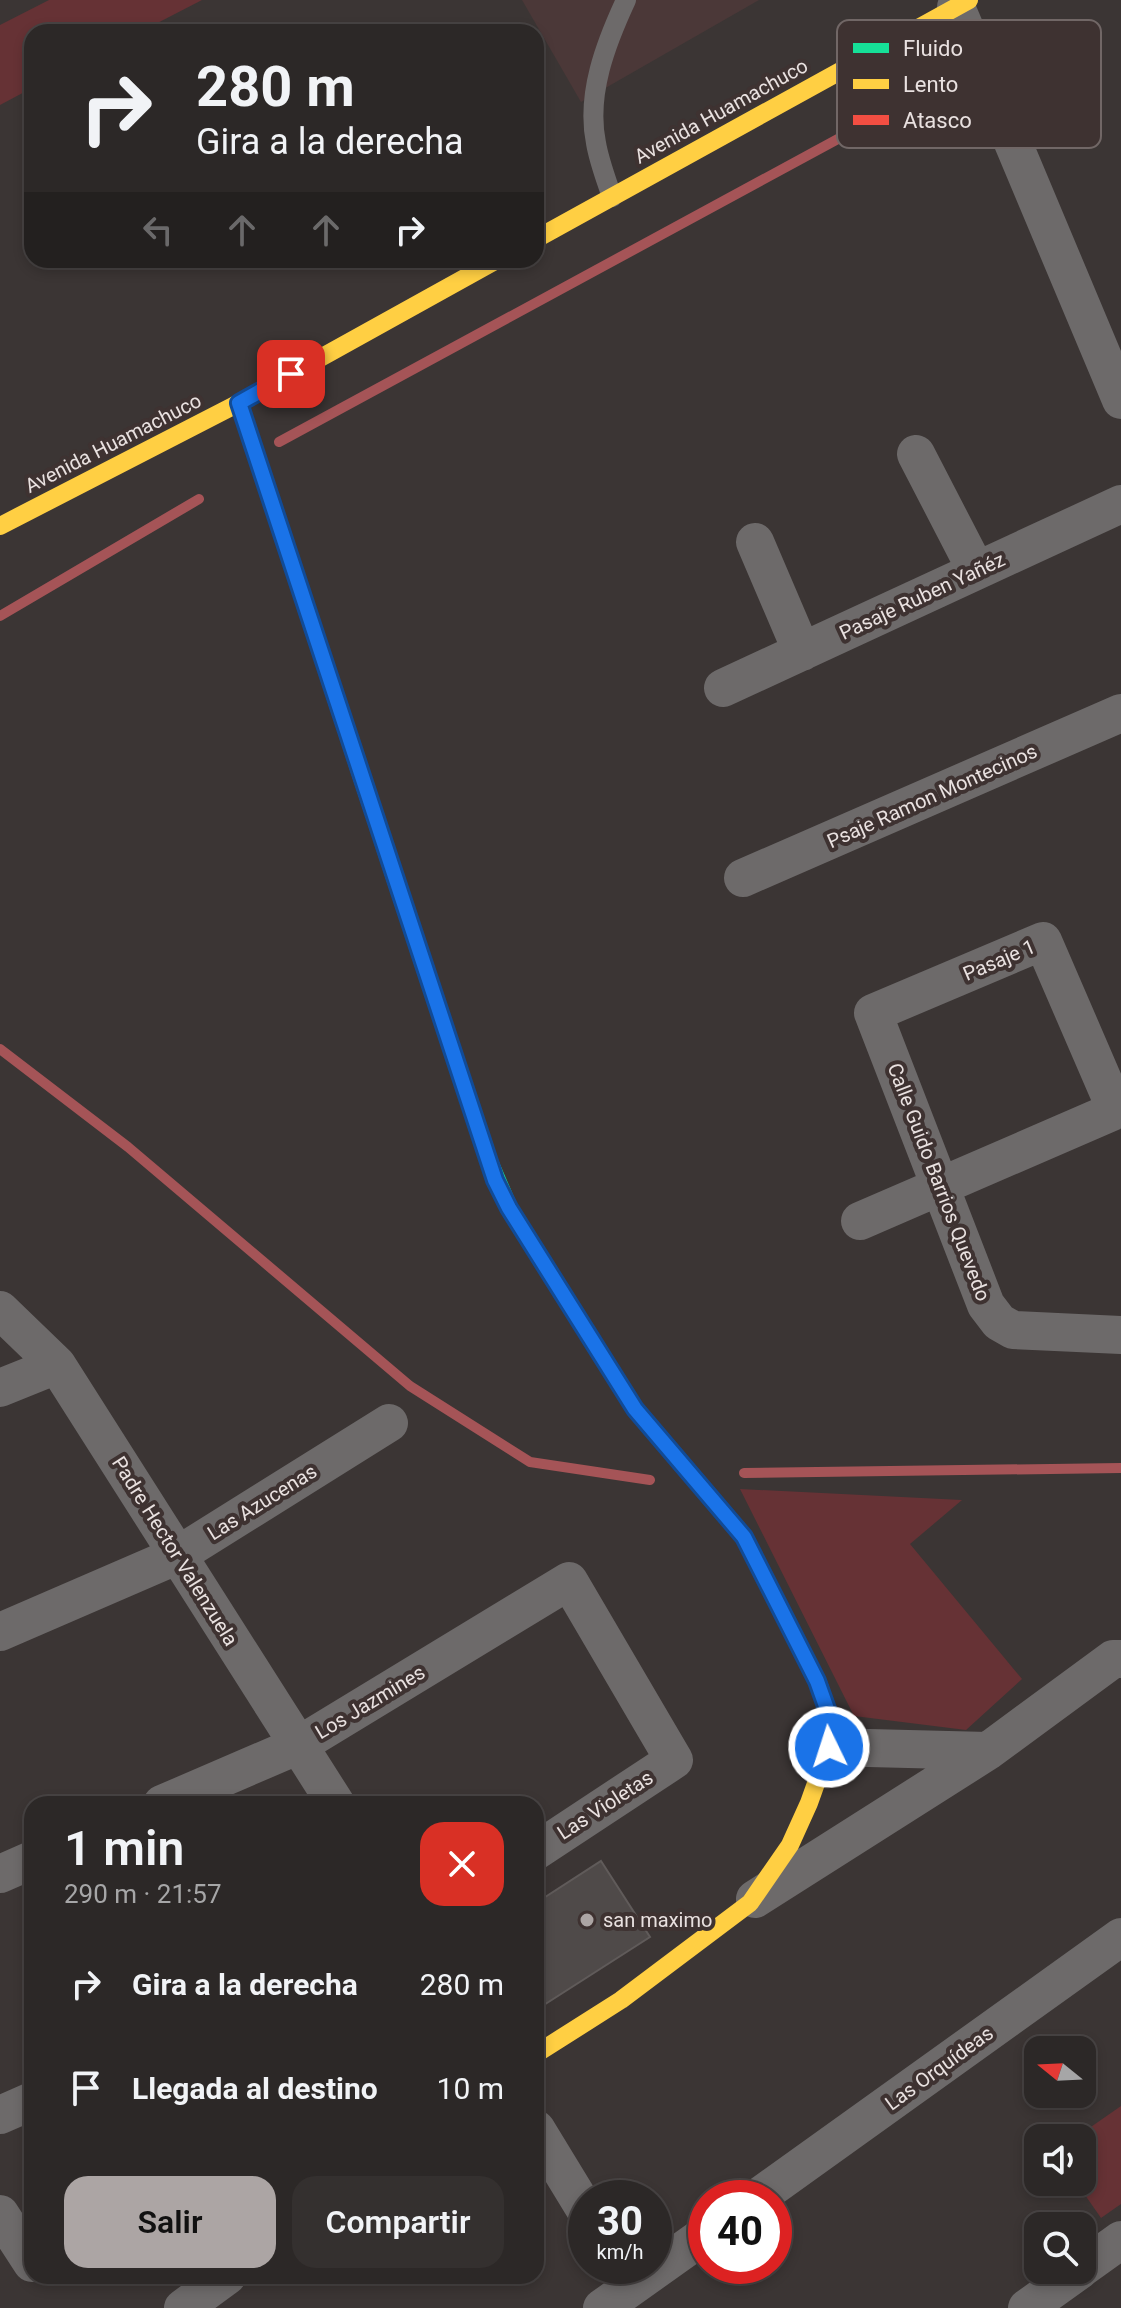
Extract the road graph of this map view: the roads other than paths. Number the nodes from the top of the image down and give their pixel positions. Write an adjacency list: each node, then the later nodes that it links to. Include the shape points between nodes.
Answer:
1 (626, 0): 6 (lane, via 599,69 594,101 595,142)
2 (962, 3): 3 (street, Avenida Huamachuco)
3 (931, 20)
4 (837, 72): 6 (street, Avenida Huamachuco)
5 (1020, 148): 9 (street)
6 (612, 197): 7 (street, Avenida Huamachuco)
7 (544, 235)
8 (483, 268): 10 (street, Avenida Huamachuco)
9 (1121, 400)
10 (239, 403): 13 (street, Avenida Huamachuco); 33 (street, via 495,1180 635,1409 744,1537 817,1681 832,1723)
11 (916, 454): 15 (street)
12 (1121, 504): 15 (street, Pasaje Ruben Yañéz)
13 (0, 526)
14 (755, 542): 16 (street)
15 (976, 570): 16 (street, Pasaje Ruben Yañéz)
16 (802, 652): 17 (street, Pasaje Ruben Yañéz)
17 (723, 688)
18 (1121, 713): 19 (street, Psaje Ramon Montecinos)
19 (743, 878)
20 (873, 1013): 21 (street, Pasaje 1, via 1043,941); 22 (street, Calle Guido Barrios Quevedo)
21 (1118, 1109): 22 (street)
22 (941, 1186): 23 (street); 25 (street, Calle Guido Barrios Quevedo, via 986,1305 999,1322 1013,1330)
23 (860, 1221)
24 (0, 1310): 26 (street, Padre Hector Valenzuela)
25 (1121, 1335)
26 (57, 1365): 27 (street); 29 (street, Padre Hector Valenzuela)
27 (0, 1388)
28 (389, 1423): 29 (street, Las Azucenas)
29 (178, 1555): 30 (street, Las Azucenas); 32 (street, Padre Hector Valenzuela)
30 (0, 1632)
31 (1121, 1659): 34 (street, via 1113,1659)
32 (299, 1745): 35 (street, Los Jazmines, via 569,1581); 36 (street, Los Jazmines); 37 (street, Padre Hector Valenzuela)
33 (829, 1747): 34 (street); 41 (street, via 790,1845)
34 (988, 1751): 41 (street)
35 (674, 1760): 38 (street, Las Violetas)
36 (181, 1796)
37 (331, 1796)
38 (544, 1846)
39 (24, 1864): 40 (street)
40 (0, 1874)
41 (750, 1903): 43 (street, via 621,2000)
42 (1121, 1937): 47 (street, Las Orquídeas)
43 (544, 2049)
44 (24, 2104): 45 (street)
45 (0, 2115)
46 (544, 2142): 48 (street)
47 (782, 2180)
48 (568, 2181)
49 (0, 2214): 52 (street)
50 (1121, 2240): 53 (street)
51 (688, 2247): 56 (street)
52 (24, 2251)
53 (1096, 2258)
54 (216, 2284): 57 (street)
55 (1060, 2284): 58 (street)
56 (625, 2292)
57 (183, 2308)
58 (1027, 2308)

